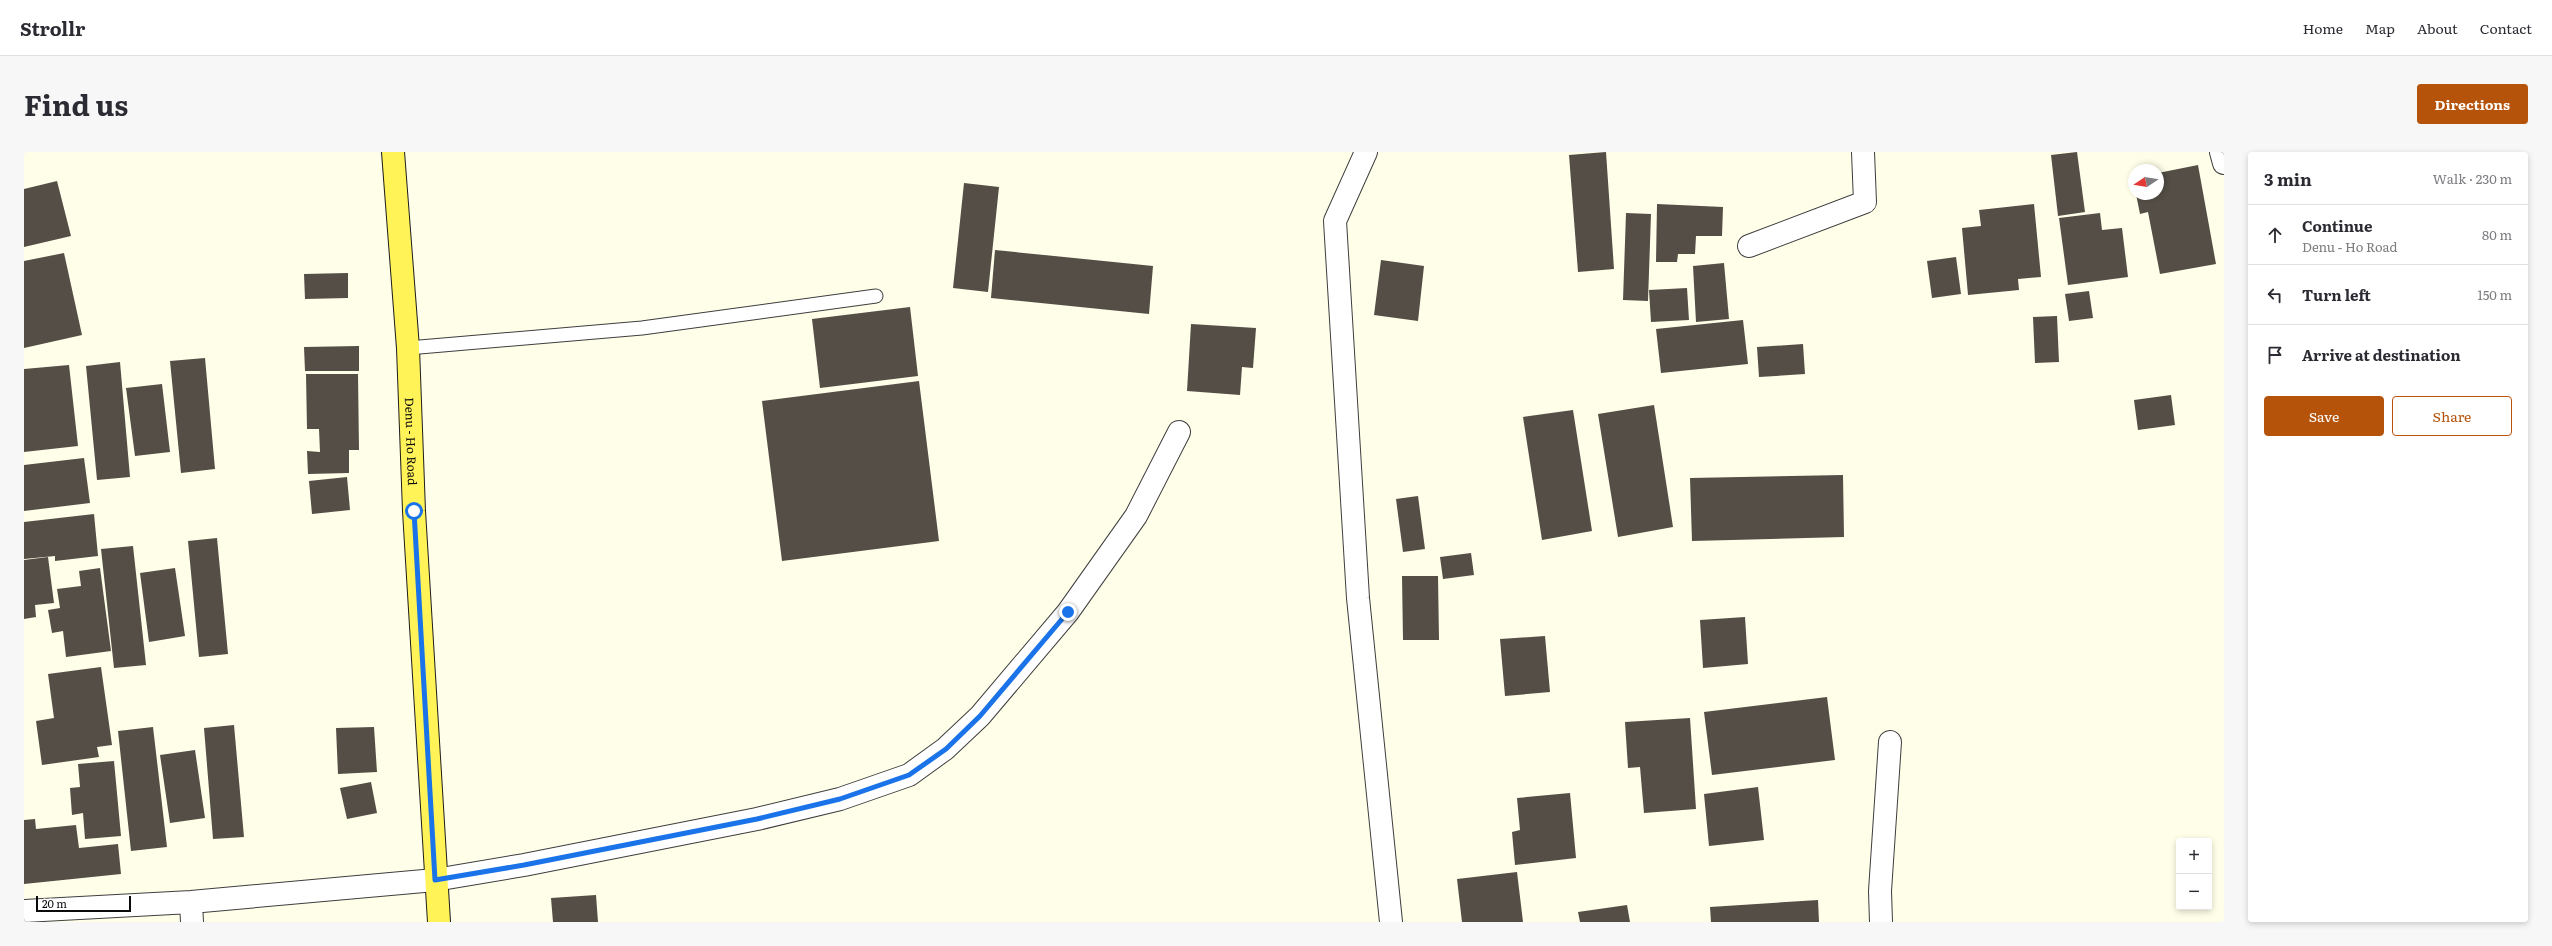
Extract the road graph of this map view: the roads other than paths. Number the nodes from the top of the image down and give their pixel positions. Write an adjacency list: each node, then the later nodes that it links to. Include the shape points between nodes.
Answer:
1 (392, 152): 8 (main road, Denu - Ho Road)
2 (1366, 152): 15 (street, via 1335,221 1358,598)
3 (1863, 152): 6 (street, via 1865,202)
4 (2221, 152): 5 (street)
5 (2224, 163)
6 (1749, 246)
7 (876, 296): 8 (lane, via 642,328)
8 (408, 348): 11 (main road, Denu - Ho Road, via 414,511)
9 (1179, 432): 11 (street, via 1136,516 1068,612 980,716 946,749 909,775 840,799 757,819)
10 (1890, 742): 16 (street, via 1880,891)
11 (435, 880): 13 (street); 14 (main road, Denu - Ho Road)
12 (24, 911): 13 (street)
13 (192, 912)
14 (438, 922)
15 (1391, 922)
16 (1882, 922)

